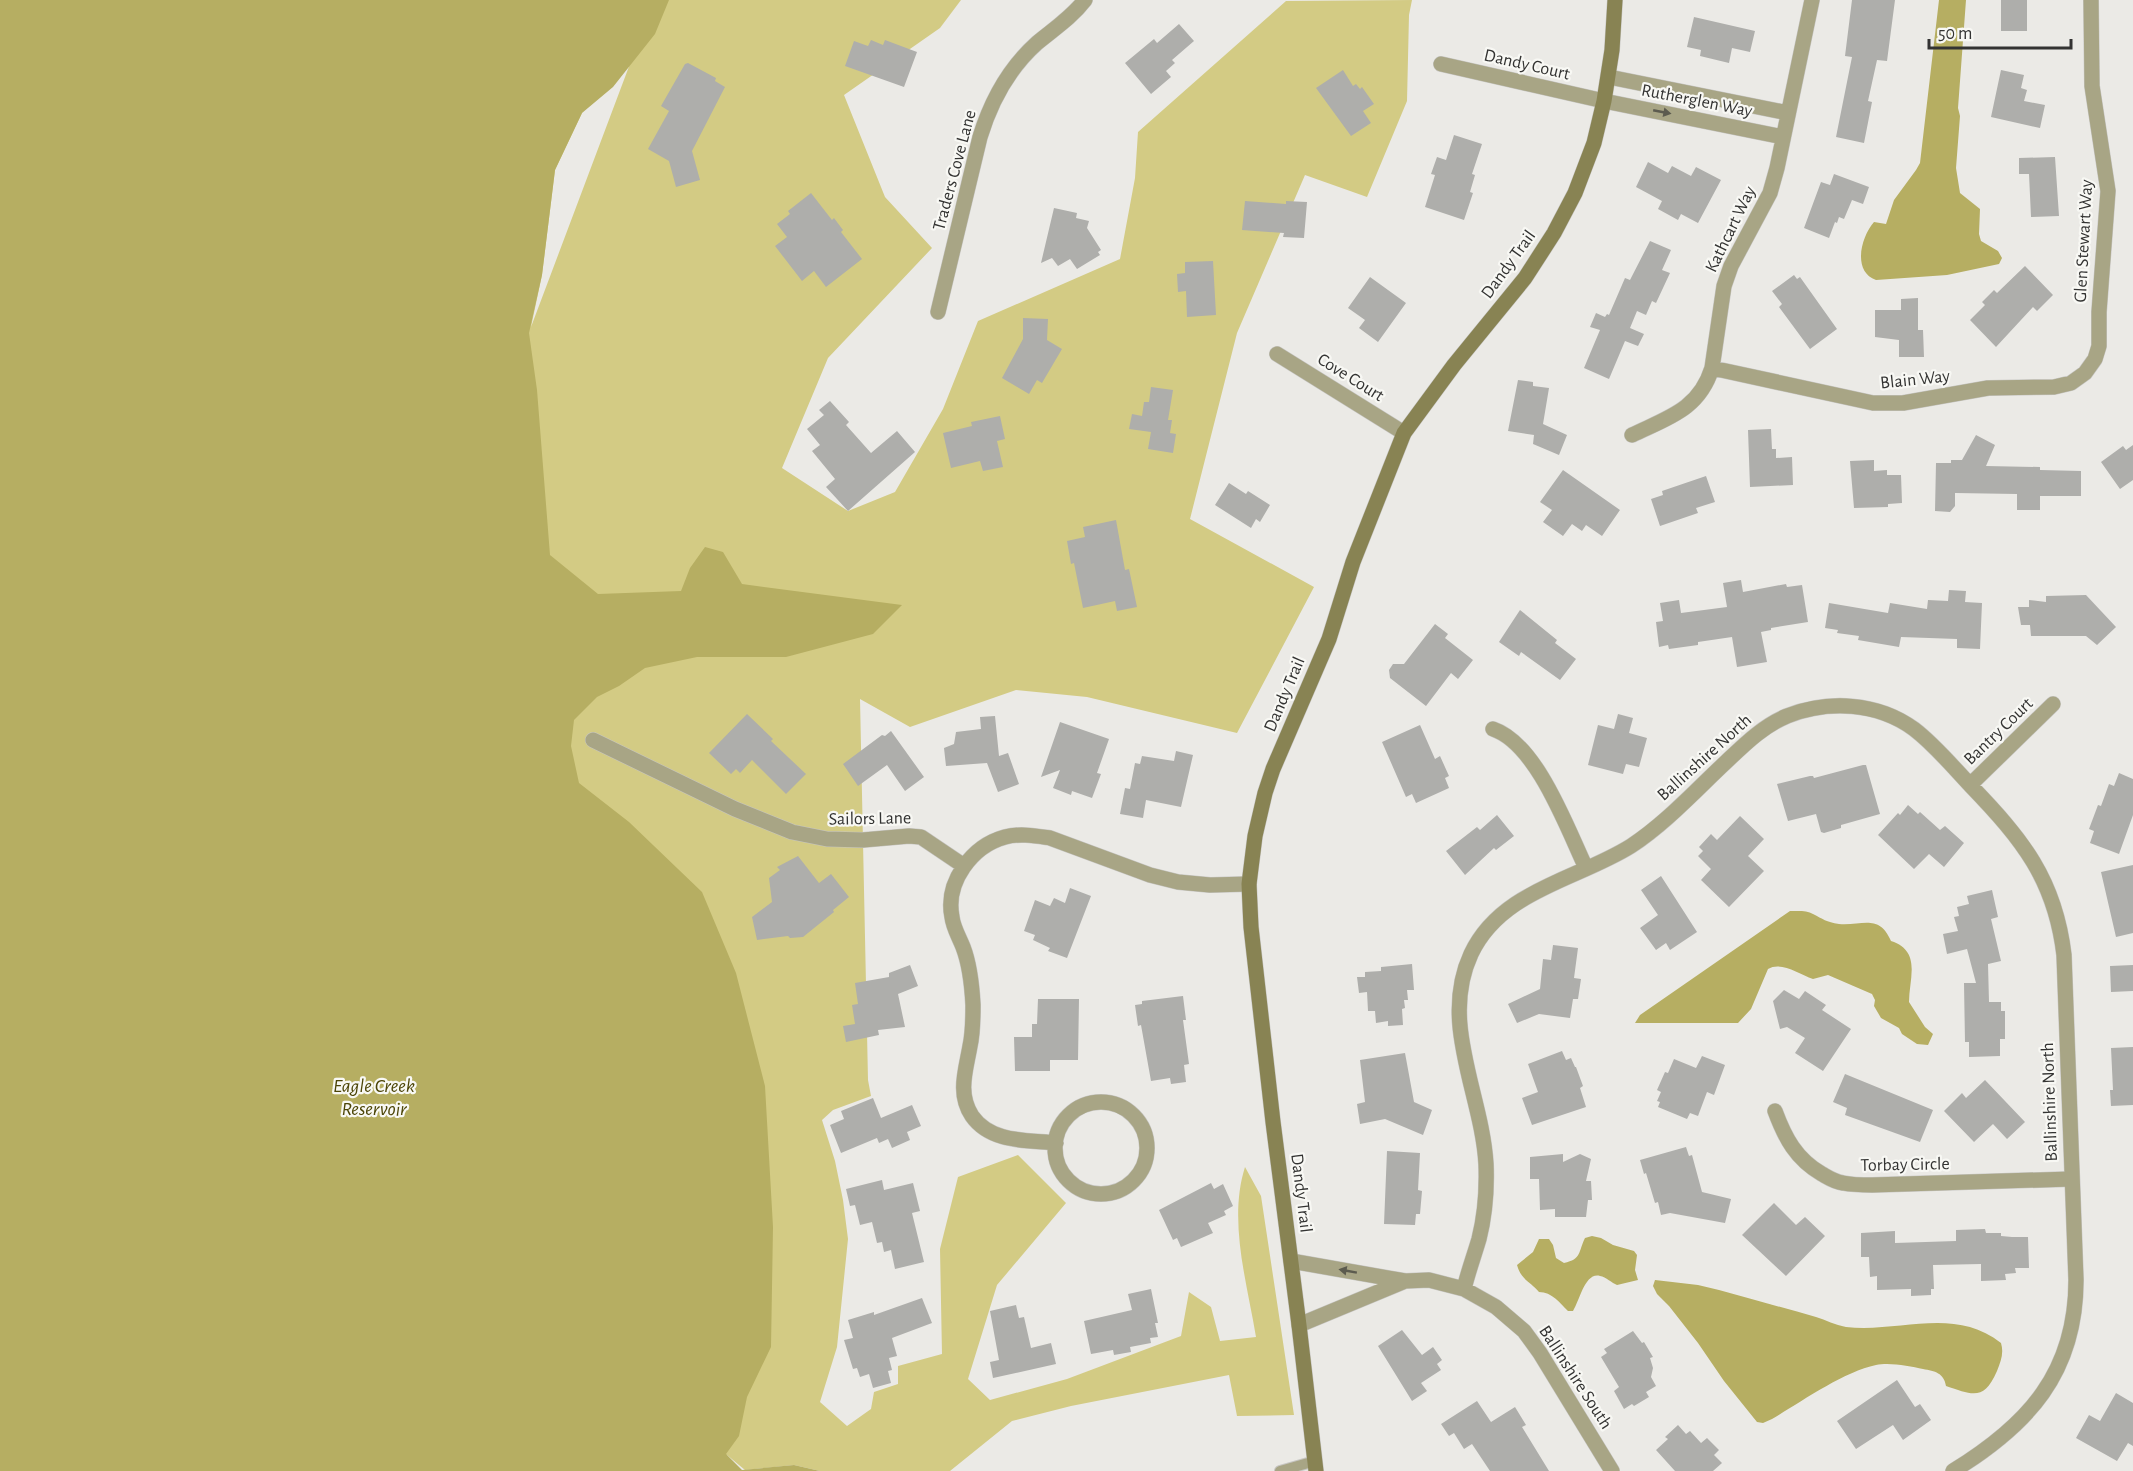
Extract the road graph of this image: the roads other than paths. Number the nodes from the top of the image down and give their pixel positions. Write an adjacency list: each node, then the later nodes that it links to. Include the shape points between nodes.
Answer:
1 (1085, 0): 10 (street, Traders Cove Lane, via 1018,63 990,110)
2 (1615, 0): 6 (street, Dandy Trail)
3 (1812, 0): 8 (street, Kathcart Way)
4 (2091, 0): 13 (street, Glen Stewart Way, via 2092,86 2108,191 2099,346)
5 (1441, 64): 7 (street, Dandy Court)
6 (1609, 77): 7 (street, Dandy Trail); 8 (street)
7 (1604, 101): 9 (street, Rutherglen Way, one-way to 9); 14 (street, Dandy Trail, via 1591,152 1554,233 1520,286)
8 (1788, 113): 9 (street, Kathcart Way)
9 (1783, 137): 12 (street, Kathcart Way, via 1770,193 1724,286)
10 (938, 312)
11 (1277, 354): 14 (street, Cove Court)
12 (1712, 369): 13 (street, Blain Way, via 1873,403 1916,402 1988,388 2062,386); 15 (street, Kathcart Way, via 1699,396 1686,408)
13 (2085, 373)
14 (1404, 433): 22 (street, Dandy Trail, via 1353,562 1329,639 1265,793)
15 (1632, 435)
16 (2053, 704): 19 (street, Bantry Court)
17 (1494, 729): 21 (street, via 1512,740 1536,765)
18 (593, 740): 20 (street, Sailors Lane, via 792,832 827,839 921,837)
19 (1971, 785): 21 (street, Ballinshire North, via 1933,745 1897,719 1855,706 1810,708 1762,729 1669,816 1631,846); 25 (street, Ballinshire North, via 2026,847 2049,890 2060,926 2066,974)
20 (964, 866): 22 (street, via 998,839 1033,835 1178,882); 24 (street, via 954,886 951,906 968,965 973,1001 964,1098 978,1122 1001,1137)
21 (1586, 868): 28 (street, Ballinshire North, via 1518,902 1497,917 1472,953 1462,979 1458,1004 1460,1030 1483,1136 1486,1182 1480,1236)
22 (1249, 884): 26 (street, Dandy Trail, via 1271,1110)
23 (1775, 1112): 25 (street, Torbay Circle, via 1784,1136 1808,1166 1844,1184)
24 (1056, 1143): 24 (street, via 1060,1129 1072,1113 1092,1104 1113,1104 1140,1124 1147,1144 1146,1158 1137,1177 1126,1186 1113,1192 1092,1193 1079,1188 1064,1174 1057,1159)
25 (2071, 1179): 33 (street, via 2076,1288 2070,1332 2058,1365 2041,1396 2018,1424)
26 (1291, 1261): 27 (street, one-way to 26); 29 (street, Dandy Trail)
27 (1405, 1281): 28 (street, Ballinshire South, via 1429,1280); 29 (street, Ballinshire South)
28 (1464, 1289): 32 (street, Ballinshire South, via 1496,1307 1524,1331)
29 (1299, 1325): 30 (street, Dandy Trail)
30 (1315, 1466): 31 (lane)
31 (1280, 1471)
32 (1612, 1471)
33 (1953, 1471)

